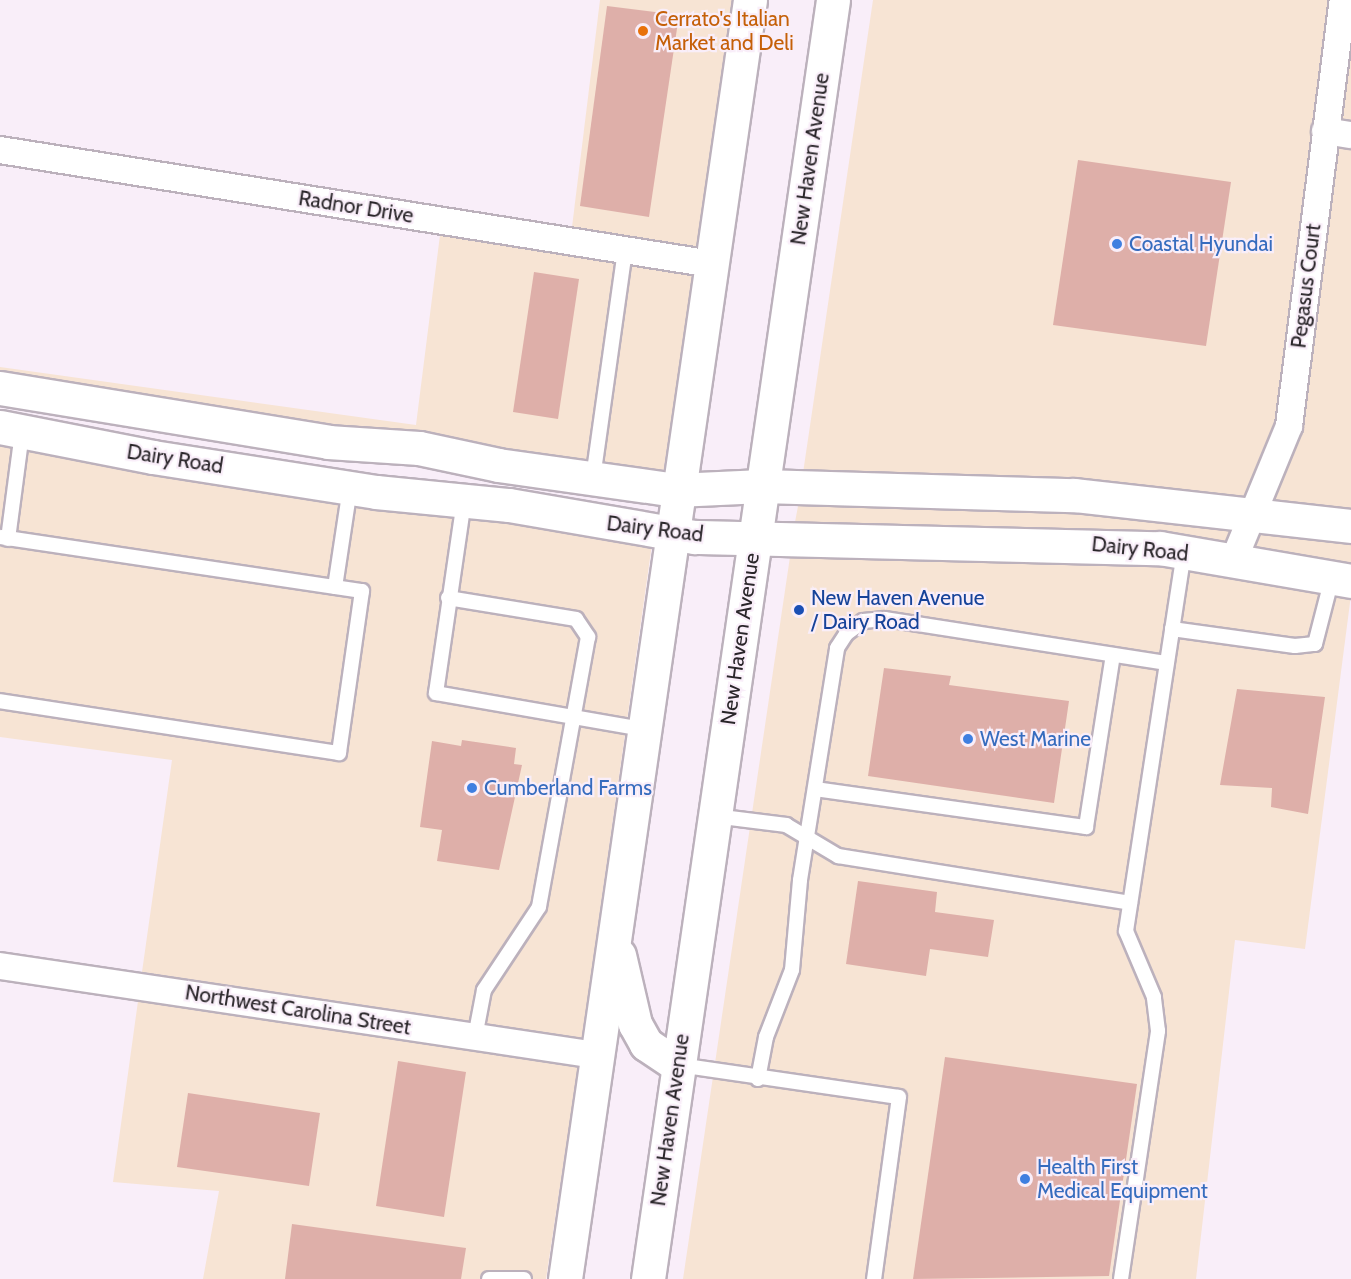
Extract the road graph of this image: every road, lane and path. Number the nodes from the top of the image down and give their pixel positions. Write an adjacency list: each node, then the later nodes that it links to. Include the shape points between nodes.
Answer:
1 (750, 0): 8 (main road)
2 (833, 0): 12 (main road, New Haven Avenue)
3 (1343, 0): 4 (street, Pegasus Court)
4 (1324, 131): 5 (street); 16 (street, Pegasus Court, via 1289,426)
5 (1351, 135)
6 (0, 150): 7 (street, Radnor Drive)
7 (626, 250): 8 (street, Radnor Drive); 11 (lane)
8 (712, 264): 14 (main road)
9 (0, 388): 11 (main road, Dairy Road, via 328,442 419,448)
10 (11, 430): 13 (main road, Dairy Road); 20 (lane)
11 (593, 478): 14 (main road, Dairy Road)
12 (762, 486): 14 (main road, Dairy Road); 16 (main road, Dairy Road, via 1074,495); 19 (main road, New Haven Avenue)
13 (350, 488): 15 (main road, Dairy Road); 24 (lane)
14 (676, 490): 18 (main road)
15 (464, 501): 18 (main road, Dairy Road); 25 (lane)
16 (1256, 514): 17 (main road, Dairy Road); 22 (street, Pegasus Court)
17 (1351, 526)
18 (670, 532): 19 (main road, Dairy Road, via 695,537); 31 (main road)
19 (755, 535): 21 (main road, Dairy Road, via 1010,540); 33 (main road, New Haven Avenue)
20 (4, 538): 24 (lane)
21 (1184, 552): 22 (main road, Dairy Road); 26 (lane)
22 (1233, 562): 23 (main road, Dairy Road)
23 (1341, 579): 26 (lane, via 1315,644 1295,646)
24 (335, 587): 29 (lane, via 362,591 339,753)
25 (448, 598): 30 (lane, via 576,619 584,626 588,637); 30 (lane, via 436,693)
26 (1172, 629): 28 (lane)
27 (1113, 655): 28 (lane); 32 (lane, via 885,619 863,621 837,648); 32 (lane, via 1086,827)
28 (1167, 663): 35 (lane)
29 (0, 701)
30 (573, 718): 31 (lane); 38 (lane, via 539,907 484,990)
31 (642, 729): 36 (main road)
32 (816, 789): 34 (lane)
33 (714, 816): 34 (lane, via 786,825); 40 (main road, New Haven Avenue)
34 (808, 838): 35 (lane, via 838,856); 41 (lane, via 792,970 766,1037)
35 (1130, 903): 47 (lane, via 1126,931 1154,997 1158,1031)
36 (614, 929): 39 (main road); 40 (main road, via 635,1024 646,1044)
37 (0, 966): 38 (street, Northwest Carolina Street)
38 (475, 1037): 39 (street, Northwest Carolina Street)
39 (596, 1055): 44 (main road)
40 (677, 1065): 41 (lane); 45 (main road, New Haven Avenue)
41 (758, 1079): 46 (lane, via 899,1097)
42 (489, 1279): 43 (lane)
43 (524, 1279)
44 (565, 1279)
45 (648, 1279)
46 (874, 1279)
47 (1120, 1279)

